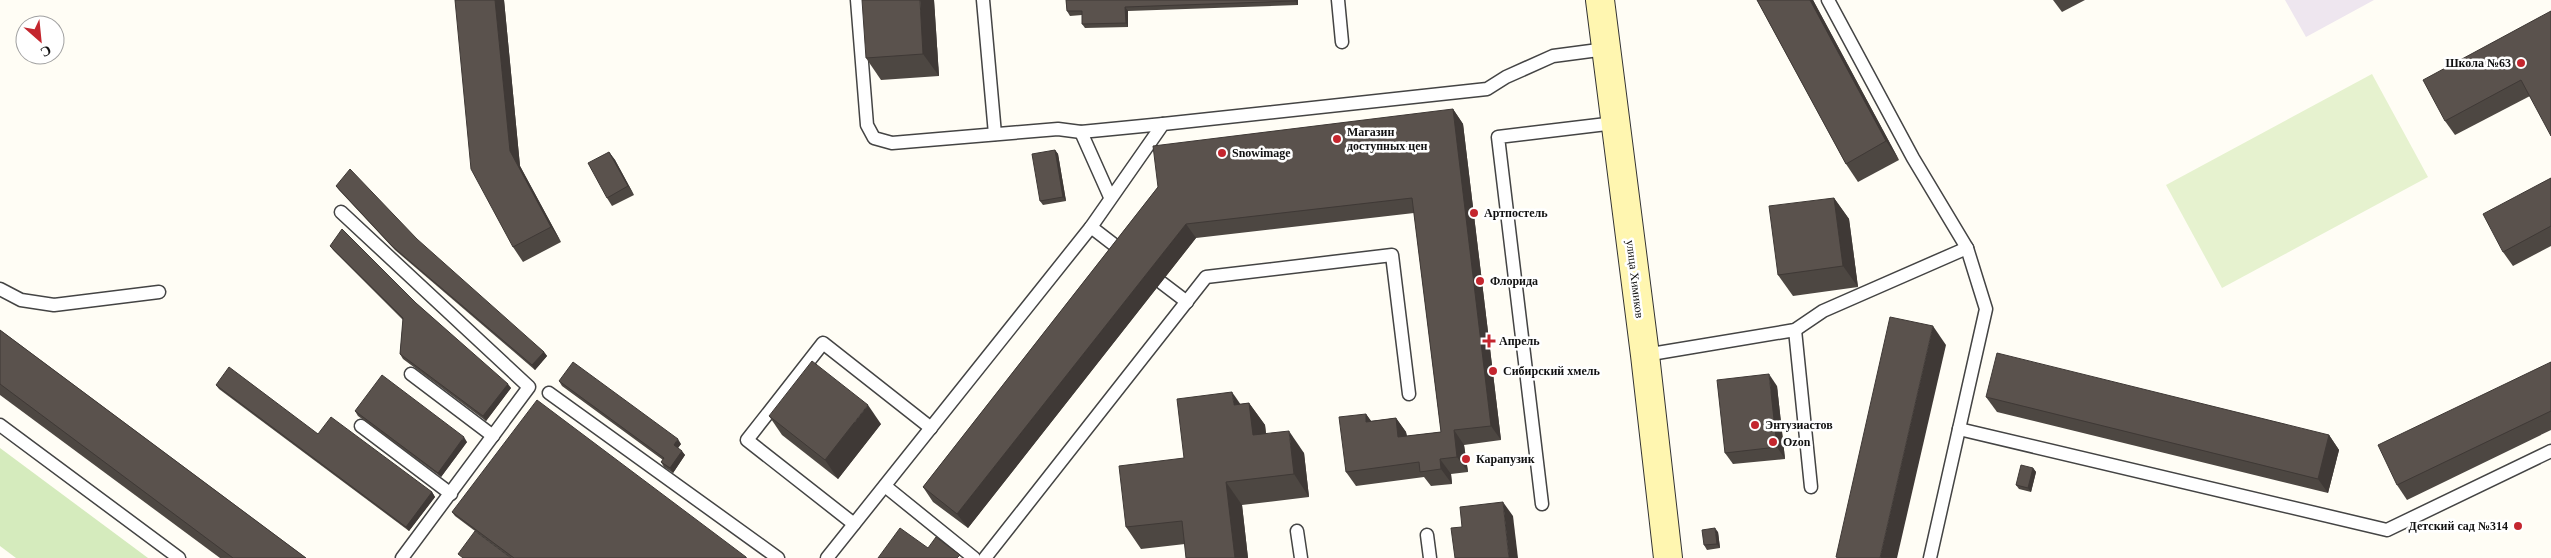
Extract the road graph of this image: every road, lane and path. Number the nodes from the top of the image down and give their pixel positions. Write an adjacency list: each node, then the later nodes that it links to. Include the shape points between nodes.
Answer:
1 (857, 0): 11 (lane, via 868,125 874,138 892,143)
2 (983, 0): 11 (lane)
3 (1338, 0): 6 (lane)
4 (1600, 0): 7 (main road, улица Химиков)
5 (1828, 0): 15 (lane, via 1913,158)
6 (1342, 42)
7 (1606, 49): 8 (main road, улица Химиков); 9 (lane, via 1553,56 1487,89)
8 (1615, 123): 22 (main road, улица Химиков); 35 (lane, via 1498,137)
9 (1163, 124): 10 (lane); 12 (lane)
10 (1081, 132): 11 (lane, via 1058,129); 12 (lane)
11 (994, 134)
12 (1110, 197): 14 (lane)
13 (341, 212): 30 (lane, via 529,387)
14 (1091, 227): 16 (lane); 28 (lane)
15 (1967, 248): 21 (lane, via 1823,311); 29 (lane, via 1986,309)
16 (1128, 256)
17 (1162, 283): 20 (lane)
18 (0, 289): 19 (lane, via 21,300 54,305)
19 (159, 292)
20 (1187, 302): 25 (lane, via 1206,277 1392,255); 45 (lane)
21 (1795, 330): 22 (lane); 33 (lane)
22 (1645, 355): 48 (main road, улица Химиков)
23 (411, 374): 30 (lane)
24 (549, 393): 39 (lane)
25 (1408, 394)
26 (0, 425): 40 (lane)
27 (360, 426): 34 (lane)
28 (931, 428): 32 (lane); 36 (lane, via 823,343 747,440)
29 (1959, 429): 31 (lane, via 2387,530); 49 (lane)
30 (493, 436): 34 (lane)
31 (2551, 451)
32 (885, 486): 36 (lane); 44 (lane)
33 (1811, 487)
34 (451, 494): 41 (lane)
35 (1542, 504)
36 (854, 524): 43 (lane)
37 (1297, 531): 46 (lane)
38 (1427, 536): 47 (lane)
39 (763, 554): 42 (lane)
40 (179, 558)
41 (402, 558)
42 (778, 558)
43 (827, 558)
44 (974, 558)
45 (985, 558)
46 (1301, 558)
47 (1430, 558)
48 (1668, 558)
49 (1930, 558)

